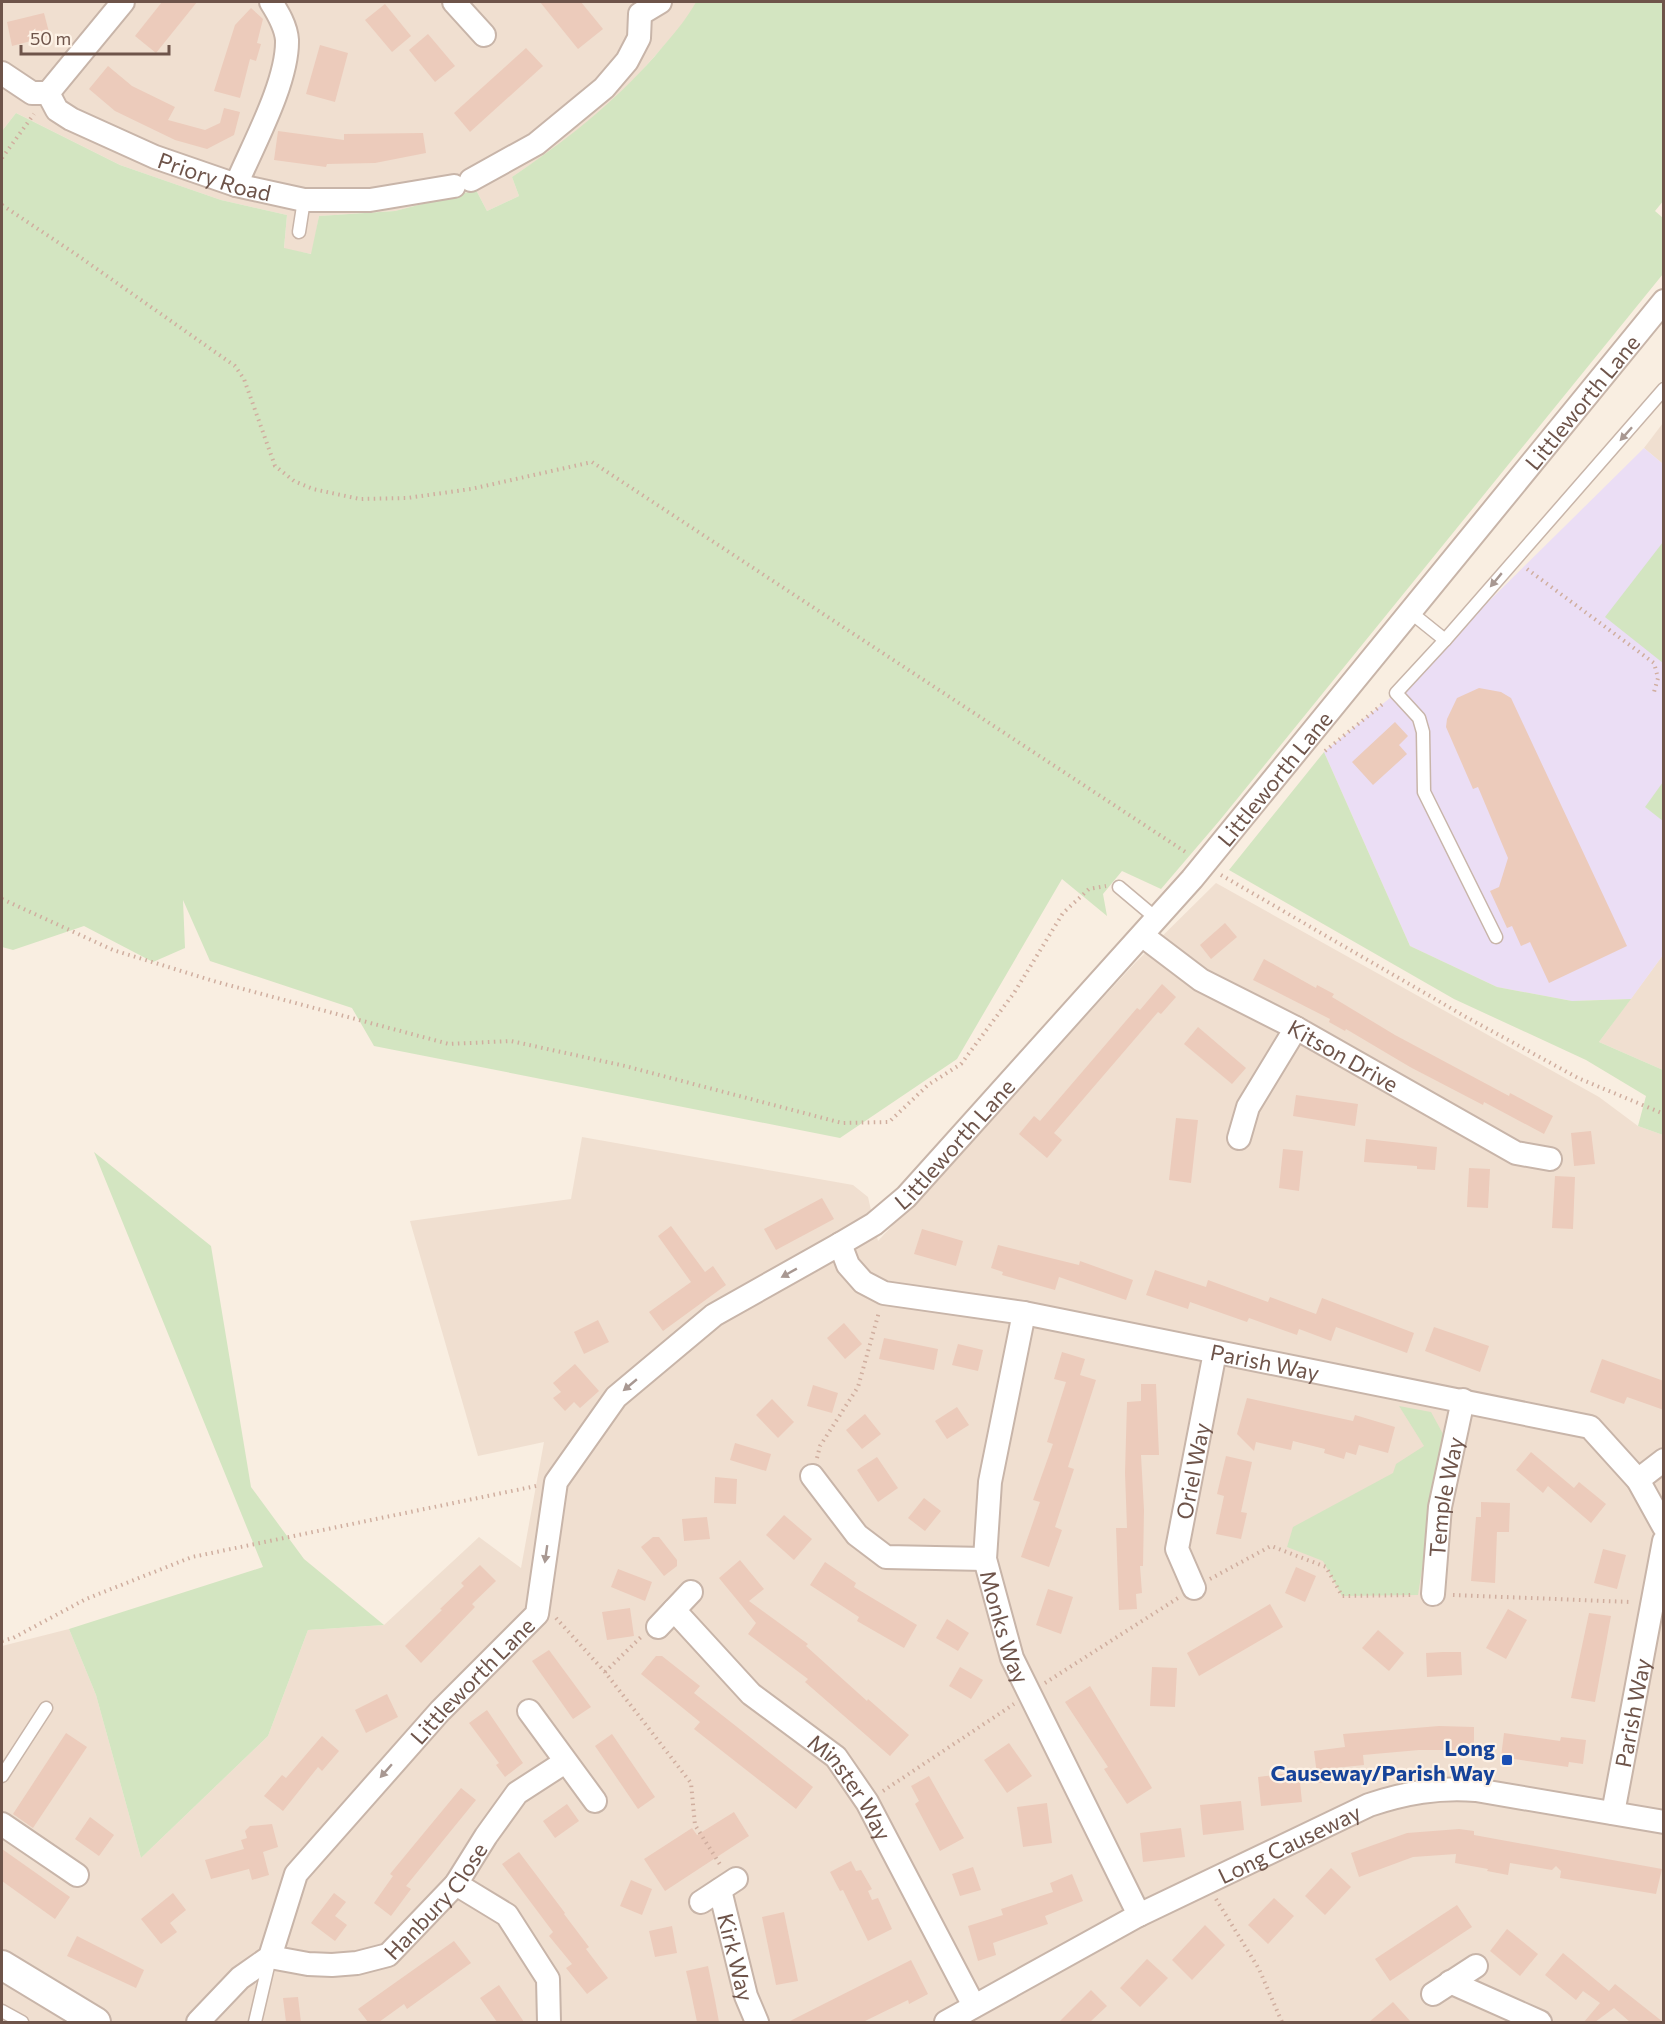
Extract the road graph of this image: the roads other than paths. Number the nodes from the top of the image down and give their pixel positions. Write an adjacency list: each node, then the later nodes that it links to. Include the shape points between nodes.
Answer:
1 (123, 2): 8 (street)
2 (271, 2): 9 (street, via 287,39 285,62)
3 (454, 2): 6 (street)
4 (660, 2): 5 (street, Priory Road)
5 (634, 8): 10 (street, Priory Road, via 639,38 627,61 604,88 536,144 462,183 370,200)
6 (484, 35)
7 (2, 73): 8 (street, via 32,93)
8 (48, 93): 9 (street, Priory Road, via 57,110 71,119 155,157)
9 (236, 185): 10 (street, Priory Road)
10 (304, 200): 11 (lane)
11 (299, 232)
12 (1664, 301): 14 (street, Littleworth Lane)
13 (1664, 390): 15 (lane, one-way to 15)
14 (1409, 611): 15 (lane); 17 (street, Littleworth Lane)
15 (1445, 640): 18 (lane, via 1396,693 1419,718 1423,732 1424,792)
16 (1119, 887): 17 (lane)
17 (1150, 928): 19 (street, Kitson Drive, via 1201,980); 22 (street, Littleworth Lane, via 906,1197 874,1224)
18 (1496, 937)
19 (1296, 1028): 20 (street, via 1248,1107); 21 (street, Kitson Drive, via 1516,1153)
20 (1239, 1138)
21 (1550, 1160)
22 (840, 1244): 23 (street, Parish Way, via 848,1265 863,1282 884,1293); 50 (street, Littleworth Lane, one-way to 50, via 714,1315 616,1397 556,1482 537,1614 440,1711 296,1874)
23 (1023, 1313): 24 (street, Parish Way); 31 (street, Monks Way, via 990,1482)
24 (1215, 1352): 25 (street, Parish Way); 32 (street, Oriel Way, via 1177,1549)
25 (1463, 1400): 28 (street, Parish Way, via 1590,1426); 34 (street, Temple Way, via 1440,1506)
26 (1664, 1460): 28 (street)
27 (812, 1476): 31 (street, via 857,1535 886,1557)
28 (1638, 1480): 29 (street, Parish Way)
29 (1664, 1527)
30 (1664, 1541): 36 (street, Parish Way)
31 (985, 1559): 49 (street, Monks Way, via 1012,1658)
32 (1194, 1588)
33 (691, 1592): 35 (street)
34 (1433, 1594)
35 (674, 1610): 37 (street); 53 (street, Minster Way, via 751,1694 836,1757 867,1802)
36 (1656, 1618): 43 (street, Parish Way)
37 (658, 1627)
38 (46, 1708): 41 (lane)
39 (529, 1711): 40 (street)
40 (565, 1762): 42 (street); 47 (street, Hanbury Close, via 517,1793)
41 (2, 1776)
42 (595, 1801)
43 (1614, 1813): 44 (street, Long Causeway); 49 (street, Long Causeway, via 1476,1790 1422,1790 1369,1805)
44 (1664, 1822)
45 (2, 1824): 46 (street)
46 (77, 1875)
47 (456, 1884): 50 (street, Hanbury Close, via 388,1955 376,1960 308,1964); 60 (street, via 507,1915 548,1979)
48 (722, 1888): 61 (street, Kirk Way, via 746,1996)
49 (1139, 1915): 53 (street, Long Causeway)
50 (270, 1957): 58 (street, via 240,1978); 59 (lane, Littleworth Lane)
51 (2, 1965): 57 (street)
52 (1476, 1966): 63 (street, via 1442,1988)
53 (974, 2006): 62 (street, Long Causeway)
54 (2, 2011): 55 (lane)
55 (21, 2022): 56 (lane)
56 (30, 2022)
57 (96, 2022)
58 (198, 2022)
59 (255, 2022)
60 (549, 2022)
61 (757, 2022)
62 (946, 2022)
63 (1540, 2022)

